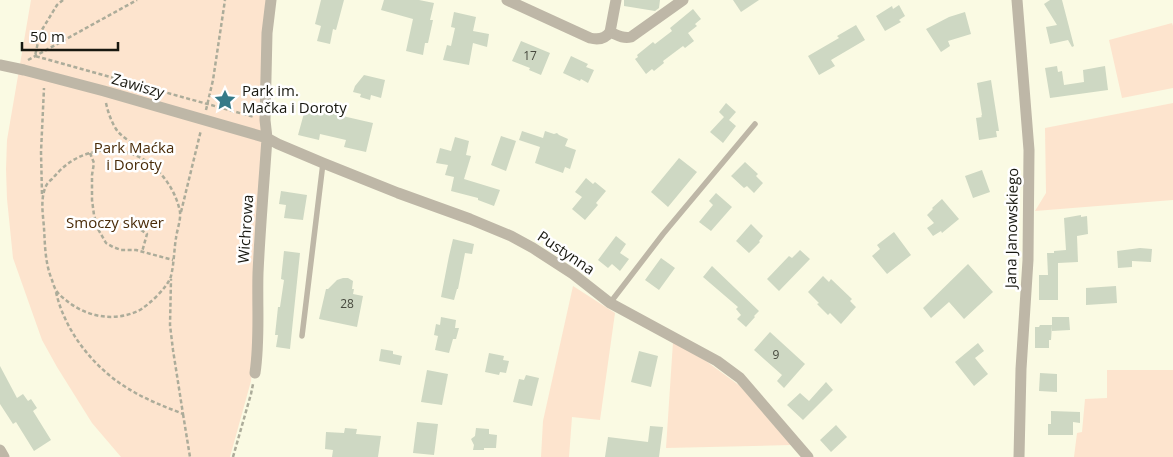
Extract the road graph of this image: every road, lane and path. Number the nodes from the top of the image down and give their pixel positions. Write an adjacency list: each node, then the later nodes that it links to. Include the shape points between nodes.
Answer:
1 (62, 0): 10 (path, via 40,33)
2 (137, 0): 10 (path)
3 (225, 0): 15 (path)
4 (271, 0): 17 (street, Wichrowa)
5 (506, 0): 9 (street, via 590,38 603,38)
6 (616, 0): 9 (street)
7 (683, 0): 9 (street, via 631,37 622,38)
8 (1017, 0): 40 (street, Jana Janowskiego, via 1029,150 1028,260)
9 (610, 32)
10 (35, 56): 11 (path); 15 (path)
11 (24, 62)
12 (0, 65): 13 (street, Zawiszy)
13 (46, 76): 14 (street, Zawiszy); 24 (path)
14 (104, 91): 20 (street, Zawiszy); 22 (path, via 108,113 117,130 137,148)
15 (208, 104): 16 (path); 17 (path)
16 (205, 114)
17 (265, 120): 20 (street, Wichrowa)
18 (755, 124): 31 (lane)
19 (203, 125): 25 (path)
20 (267, 138): 23 (street, Pustynna); 33 (street, Wichrowa)
21 (90, 152): 22 (path, via 105,150); 24 (path, via 60,169 46,186); 27 (path, via 94,163 92,200 101,236 113,247)
22 (139, 156): 25 (path, via 166,179)
23 (323, 163): 31 (street, Pustynna, via 511,236); 32 (lane)
24 (42, 200): 30 (path, via 46,259)
25 (180, 214): 28 (path)
26 (141, 230): 27 (path, via 147,236)
27 (142, 252): 28 (path)
28 (173, 260): 29 (path)
29 (171, 278): 30 (path, via 151,302 130,314 116,317 86,312); 34 (path, via 172,342)
30 (56, 290): 34 (path, via 65,319 81,344 115,381)
31 (610, 303): 39 (street, Pustynna, via 701,352 740,378)
32 (302, 336)
33 (255, 373): 38 (path)
34 (183, 414): 37 (path)
35 (0, 450): 36 (street)
36 (4, 457)
37 (190, 457)
38 (233, 457)
39 (808, 457)
40 (1019, 457)

